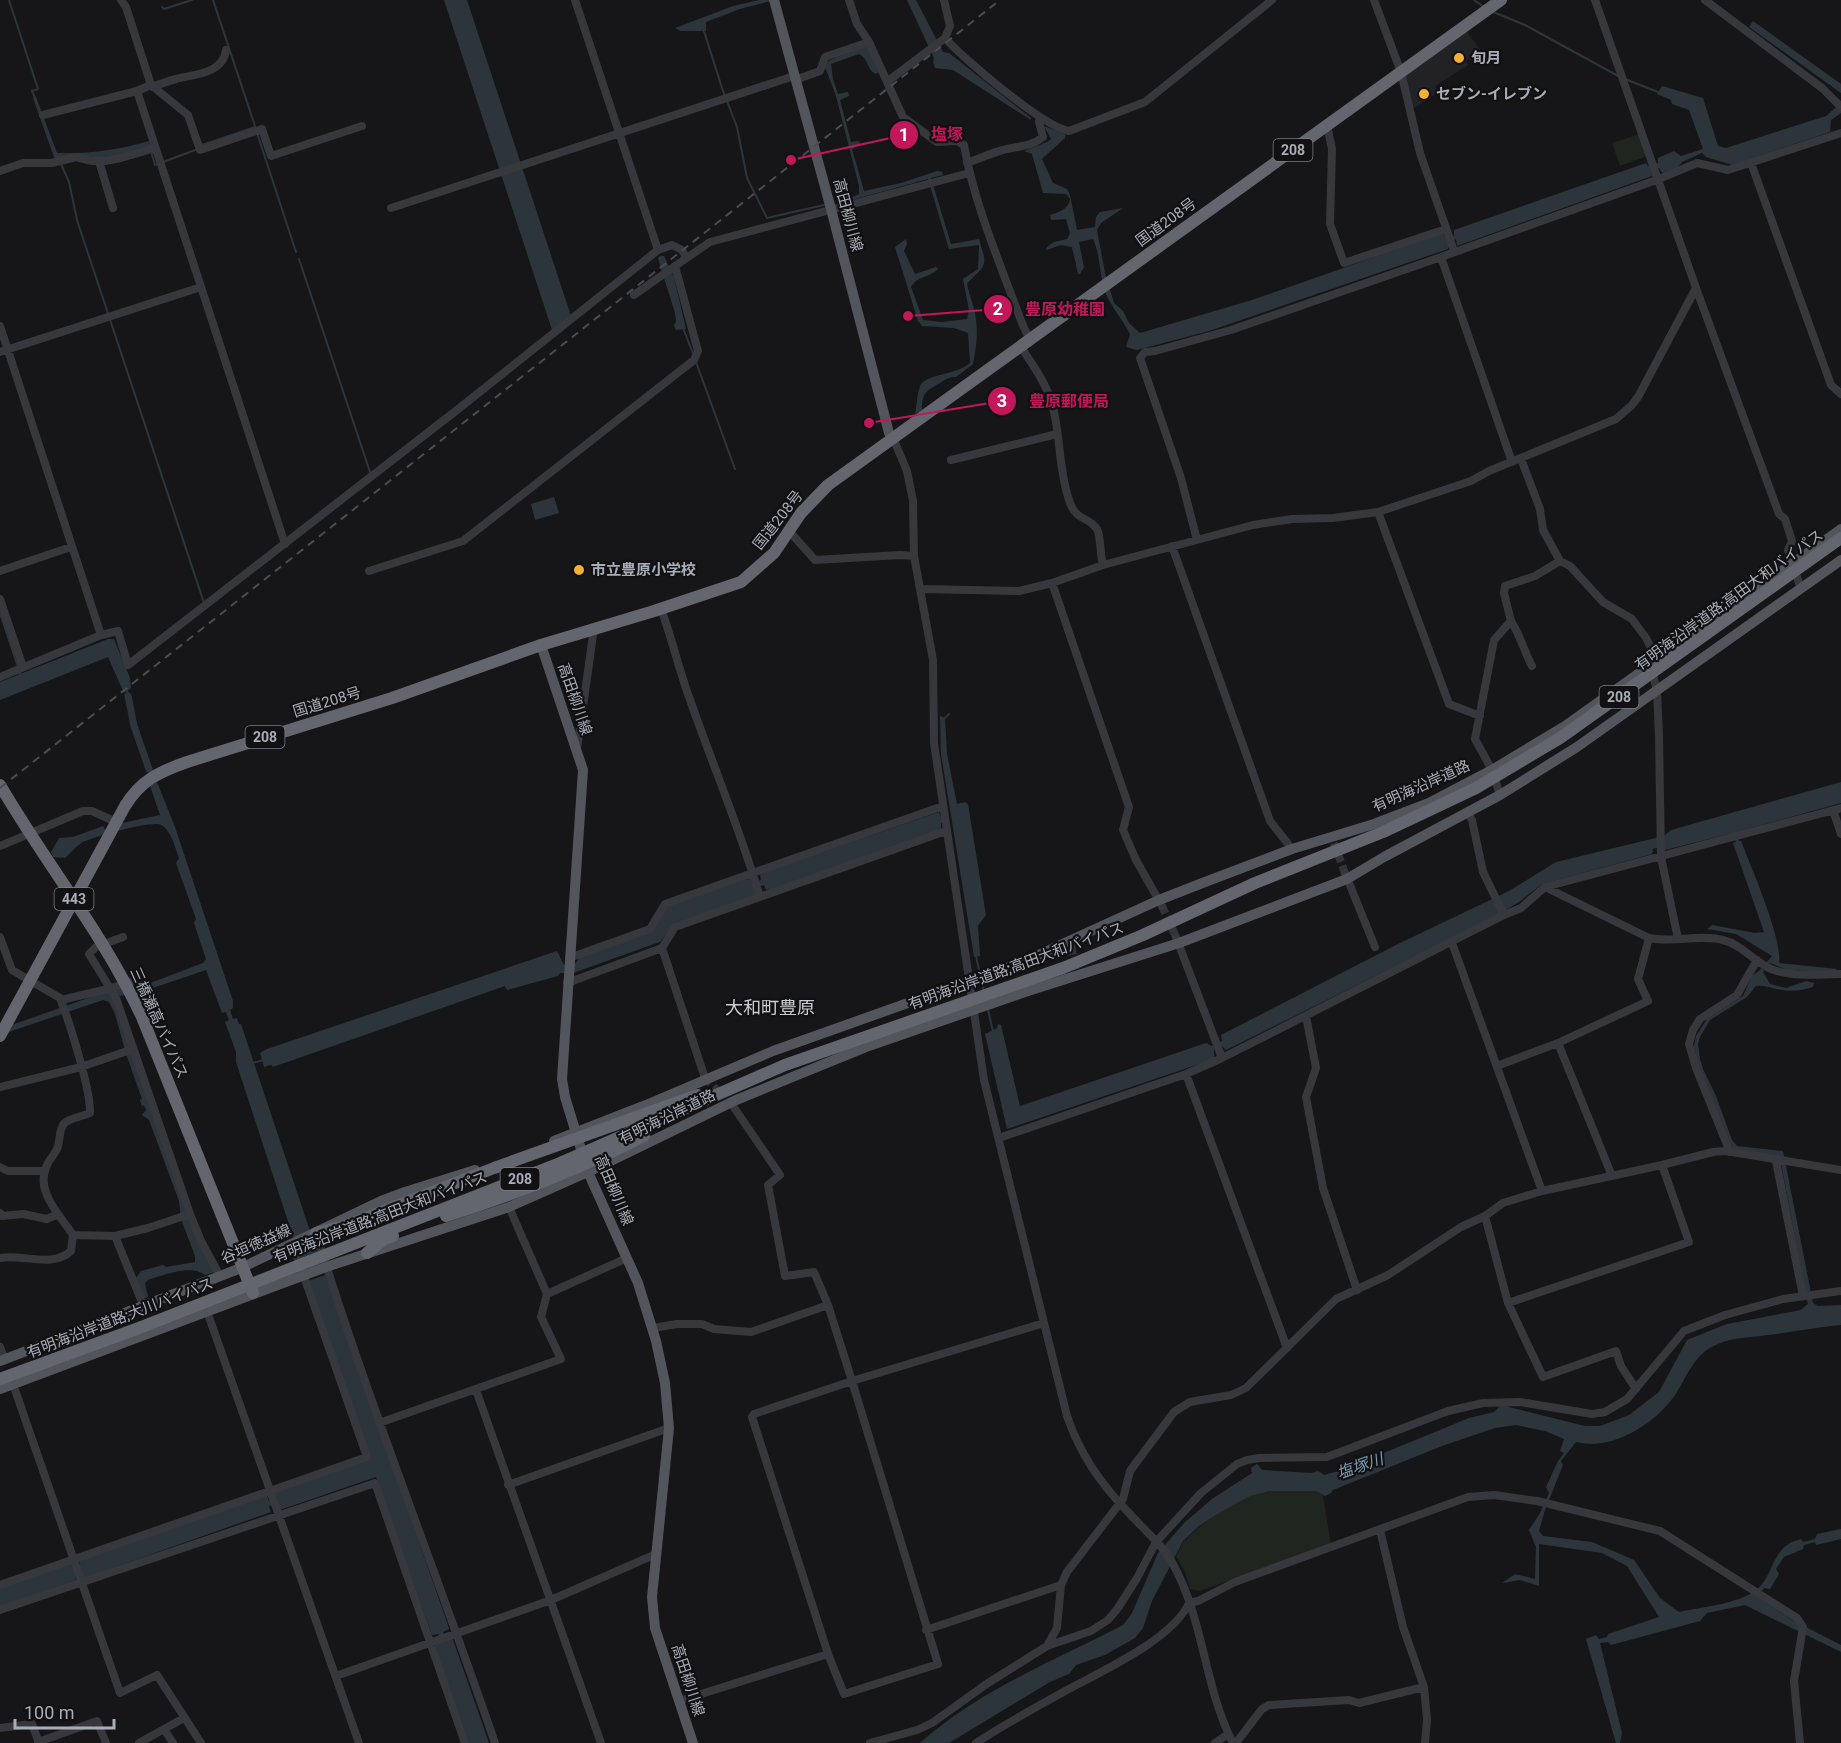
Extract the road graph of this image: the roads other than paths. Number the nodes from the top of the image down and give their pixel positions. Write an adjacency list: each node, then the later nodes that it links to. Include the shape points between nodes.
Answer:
1 (121, 0): 17 (street)
2 (575, 0): 25 (street)
3 (849, 0): 12 (street, via 857,24)
4 (944, 0): 11 (street, via 950,26)
5 (1272, 0): 21 (street, via 1145,102 1069,130)
6 (1374, 0): 14 (street)
7 (1595, 0): 32 (street)
8 (1705, 0): 19 (street)
9 (774, 1): 15 (main road, 高田柳川線)
10 (1499, 1): 14 (highway, 国道208号 / 208)
11 (945, 38): 16 (street); 21 (street)
12 (869, 42): 15 (street, via 825,57 820,71); 16 (street)
13 (226, 50): 17 (street, via 216,67)
14 (1401, 72): 22 (highway, 国道208号 / 208); 36 (street, via 1420,153)
15 (795, 78): 25 (street); 35 (main road, 高田柳川線)
16 (888, 81): 29 (street, via 903,117 937,142 961,142)
17 (152, 86): 18 (street); 23 (street, via 188,115 200,150 262,129 271,156)
18 (137, 91): 20 (street); 26 (street)
19 (1841, 106)
20 (43, 115)
21 (1040, 118): 29 (street, via 1040,140)
22 (1327, 125): 36 (street, via 1332,149 1330,224 1344,263); 46 (highway, 国道208号 / 208)
23 (362, 126)
24 (1841, 133): 28 (street)
25 (619, 134): 34 (street); 37 (street)
26 (155, 148): 27 (street); 42 (street)
27 (99, 161): 30 (street, via 76,157 52,164 23,163); 33 (street)
28 (1751, 163): 32 (street, via 1728,170 1697,163); 48 (street, via 1831,385)
29 (967, 164): 31 (street)
30 (0, 171)
31 (969, 172): 35 (street); 46 (street, via 1024,330)
32 (1659, 179): 38 (street); 43 (street)
33 (113, 208)
34 (391, 208)
35 (831, 209): 39 (street, via 710,242); 50 (main road, 高田柳川線)
36 (1446, 229): 38 (street)
37 (658, 250): 39 (street, via 672,245); 59 (street)
38 (1454, 251): 40 (street)
39 (686, 257): 41 (street)
40 (1441, 257): 53 (street); 58 (street, via 1233,329 1141,354)
41 (675, 266): 44 (street); 68 (street, via 698,351 694,360 463,541)
42 (201, 287): 47 (street); 59 (street)
43 (1696, 288): 51 (street, via 1632,405 1616,419); 65 (street, via 1779,514 1785,519 1792,541 1788,550)
44 (634, 295)
45 (0, 326): 47 (street)
46 (1025, 343): 49 (street, via 1046,387); 50 (highway, 国道208号 / 208)
47 (4, 351): 61 (street)
48 (1841, 394)
49 (1057, 434): 52 (street); 66 (street, via 1062,481 1071,508 1096,527)
50 (892, 438): 56 (highway, 国道208号 / 208, via 828,485 801,513); 62 (street, via 907,471 913,501)
51 (1521, 459): 53 (street); 64 (street, via 1540,509 1543,530)
52 (951, 460)
53 (1512, 462): 54 (street, via 1471,481)
54 (1378, 512): 58 (street, via 1253,525); 85 (street, via 1449,704)
55 (1841, 529): 65 (main road, 有明海沿岸道路)
56 (790, 532): 62 (street, via 815,560); 73 (highway, 国道208号 / 208, via 774,553 741,582)
57 (1841, 538): 127 (highway, 有明海沿岸道路;高田大和バイパス / 208, via 1560,738 1476,788 1383,832 1255,883 1063,968)
58 (1197, 540): 60 (street)
59 (285, 544): 77 (street, via 128,664 118,631)
60 (1172, 546): 66 (street); 97 (street, via 1270,821)
61 (71, 547): 67 (street); 77 (street)
62 (914, 556): 70 (street)
63 (1841, 560): 71 (main road)
64 (1560, 561): 74 (street, via 1535,576 1505,586); 80 (street, via 1603,602 1632,619 1651,648)
65 (1793, 564): 71 (street); 76 (main road, 有明海沿岸道路)
66 (1103, 565): 69 (street)
67 (0, 571)
68 (369, 571)
69 (1052, 583): 70 (street, via 1019,591); 103 (street, via 1129,807 1123,830)
70 (921, 589): 90 (street, via 933,660 934,743)
71 (1801, 589): 79 (main road)
72 (0, 599): 82 (street)
73 (667, 607): 75 (highway, 国道208号 / 208); 99 (street, via 676,659)
74 (1511, 621): 81 (street); 85 (street, via 1494,640)
75 (594, 628): 78 (highway, 国道208号 / 208); 86 (street)
76 (1701, 628): 79 (street); 80 (main road, 有明海沿岸道路)
77 (101, 635): 82 (street)
78 (541, 645): 86 (main road, 高田柳川線); 93 (highway, 国道208号 / 208, via 392,698 159,772 132,795)
79 (1718, 648): 84 (main road)
80 (1651, 665): 84 (street); 87 (main road, 有明海沿岸道路, via 1565,726)
81 (1532, 666)
82 (23, 667): 83 (street)
83 (0, 677)
84 (1657, 692): 89 (main road); 98 (street)
85 (1480, 716): 87 (street, via 1475,739)
86 (577, 751): 114 (main road, 高田柳川線, via 583,788)
87 (1492, 770): 89 (street); 97 (main road, 有明海沿岸道路, via 1408,812 1333,840)
88 (0, 785): 158 (highway, 三橋瀬高バイパス / 443, via 125,980)
89 (1500, 795): 92 (main road)
90 (943, 806): 94 (street); 99 (street)
91 (1837, 809): 95 (street); 98 (street)
92 (1468, 813): 100 (main road); 104 (street, via 1483,872)
93 (116, 822): 96 (street, via 83,811); 116 (highway, 国道208号 / 208)
94 (946, 831): 102 (street); 118 (street)
95 (1841, 834)
96 (0, 846)
97 (1292, 849): 103 (main road, 有明海沿岸道路)
98 (1661, 857): 101 (street); 108 (street)
99 (753, 874): 102 (street); 114 (street, via 665,904 650,929)
100 (1346, 876): 109 (main road); 111 (street)
101 (1545, 887): 104 (street, via 1521,908); 107 (street)
102 (760, 897): 112 (street, via 675,927)
103 (1161, 903): 118 (main road, 有明海沿岸道路)
104 (1504, 915): 110 (street)
105 (0, 937): 116 (street, via 12,970)
106 (123, 937): 119 (street, via 89,954)
107 (1649, 938): 108 (street); 124 (street, via 1638,979 1648,1001)
108 (1678, 939): 113 (street, via 1725,940)
109 (1177, 940): 121 (main road); 126 (street)
110 (1452, 943): 122 (street); 129 (street)
111 (1375, 946)
112 (662, 948): 114 (street); 131 (street)
113 (1757, 960): 115 (street, via 1782,972); 136 (street, via 1737,995 1700,1019 1689,1044)
114 (568, 970): 134 (main road, 高田柳川線, via 562,1079)
115 (1841, 974)
116 (31, 979): 120 (street); 123 (highway, 国道208号 / 208)
117 (139, 979): 119 (street)
118 (971, 982): 121 (street); 131 (main road, 有明海沿岸道路)
119 (110, 989): 120 (street); 125 (street)
120 (61, 1000): 128 (street)
121 (973, 1009): 133 (main road, 有明海沿岸道路); 135 (street, via 984,1080)
122 (1305, 1016): 126 (street); 162 (street, via 1317,1068 1306,1097 1323,1188)
123 (0, 1036)
124 (1558, 1043): 129 (street); 143 (street)
125 (133, 1049): 128 (street); 148 (street)
126 (1222, 1058): 130 (street)
127 (785, 1065): 150 (highway, via 345,1226); 154 (highway, via 578,1169 384,1239); 161 (highway, 有明海沿岸道路;高田大和バイパス / 208, via 592,1150)
128 (81, 1066): 132 (street); 141 (street, via 90,1113 62,1126 58,1146)
129 (1497, 1066): 144 (street)
130 (1186, 1074): 135 (street); 173 (street)
131 (705, 1078): 134 (main road, 有明海沿岸道路)
132 (0, 1086)
133 (731, 1103): 142 (main road, 有明海沿岸道路); 167 (street, via 780,1175 768,1185 785,1276 814,1272)
134 (575, 1132): 142 (main road, 高田柳川線); 150 (main road, 有明海沿岸道路, via 481,1168 405,1191)
135 (999, 1138): 170 (street)
136 (1730, 1152): 137 (street); 138 (street, via 1713,1152)
137 (1776, 1161): 140 (street); 165 (street)
138 (1662, 1165): 143 (street); 166 (street, via 1689,1242)
139 (0, 1167): 141 (street, via 8,1171)
140 (1841, 1170)
141 (45, 1171): 147 (street, via 46,1192)
142 (588, 1172): 145 (main road, 有明海沿岸道路); 155 (main road, 高田柳川線)
143 (1612, 1176): 144 (street)
144 (1542, 1191): 149 (street, via 1503,1203)
145 (509, 1207): 154 (main road, 有明海沿岸道路); 164 (street)
146 (0, 1213): 147 (street, via 47,1220)
147 (58, 1214): 151 (street)
148 (190, 1214): 152 (street); 160 (street)
149 (1485, 1216): 162 (street); 166 (street)
150 (316, 1233): 153 (main road, 谷垣徳益線); 157 (street)
151 (73, 1235): 152 (street); 156 (street, via 71,1251 64,1256 39,1260)
152 (115, 1236): 168 (street)
153 (293, 1245): 158 (main road, 谷垣徳益線); 159 (street)
154 (367, 1253): 157 (main road, 有明海沿岸道路)
155 (627, 1257): 164 (street); 171 (main road, 高田柳川線)
156 (0, 1258)
157 (326, 1267): 159 (main road); 181 (street)
158 (241, 1268): 160 (main road, 谷垣徳益線); 161 (highway, 三橋瀬高バイパス / 443)
159 (304, 1275): 161 (main road); 184 (street, via 367,1457)
160 (220, 1276): 168 (main road, 谷垣徳益線)
161 (252, 1288): 175 (highway, 有明海沿岸道路;大川バイパス / 208); 177 (main road)
162 (1357, 1290): 173 (street, via 1336,1299)
163 (1841, 1291): 165 (street)
164 (547, 1294): 180 (street, via 541,1317 561,1359)
165 (1803, 1296): 179 (street, via 1725,1315 1684,1331)
166 (1508, 1303): 179 (street, via 1543,1377 1616,1351)
167 (828, 1305): 171 (street, via 751,1332 714,1329 702,1324); 176 (street)
168 (144, 1307): 174 (main road, 谷垣徳益線)
169 (209, 1317): 184 (street)
170 (1044, 1323): 176 (street); 185 (street, via 1076,1441)
171 (653, 1328): 182 (main road, 高田柳川線, via 665,1383)
172 (0, 1347): 174 (street)
173 (1287, 1348): 185 (street, via 1246,1388 1231,1395 1190,1402 1174,1412 1130,1472)
174 (3, 1360): 177 (main road)
175 (0, 1379)
176 (852, 1381): 197 (street); 201 (street, via 752,1417)
177 (13, 1384): 178 (main road); 190 (street)
178 (0, 1389)
179 (1636, 1389): 188 (street, via 1628,1399 1605,1412 1592,1414 1520,1402 1483,1403 1448,1411 1327,1457 1246,1460 1201,1493)
180 (476, 1390): 181 (street); 183 (street)
181 (379, 1423): 198 (street)
182 (669, 1428): 183 (street); 189 (main road, 高田柳川線)
183 (508, 1485): 194 (street)
184 (270, 1491): 186 (street); 190 (street)
185 (1120, 1503): 188 (street); 193 (street)
186 (279, 1516): 191 (street); 199 (street, via 375,1484); 202 (street)
187 (1380, 1530): 195 (street, via 1234,1582); 203 (street, via 1402,1627); 224 (street, via 1468,1497 1494,1495 1537,1501 1660,1530 1800,1621 1803,1627 1794,1681)
188 (1158, 1544): 195 (street, via 1172,1562); 200 (street, via 1108,1620)
189 (656, 1554): 194 (street); 204 (main road, 高田柳川線, via 652,1613)
190 (73, 1558): 191 (street); 192 (street)
191 (81, 1582): 196 (street); 205 (street, via 120,1693 157,1675)
192 (0, 1585)
193 (1061, 1585): 197 (street); 200 (street, via 1057,1628)
194 (551, 1600): 198 (street); 217 (street)
195 (1189, 1603): 208 (street); 220 (street, via 1184,1614 1140,1649)
196 (0, 1610)
197 (926, 1630): 201 (street, via 938,1664 844,1694)
198 (458, 1633): 199 (street); 216 (street)
199 (430, 1643): 202 (street); 215 (street)
200 (1047, 1646): 219 (street, via 932,1723)
201 (828, 1654): 204 (street)
202 (336, 1676): 214 (street)
203 (1424, 1687): 222 (street, via 1359,1703 1349,1700 1269,1705); 223 (street)
204 (679, 1701): 218 (main road, 高田柳川線)
205 (184, 1718): 207 (street); 213 (street)
206 (0, 1728): 209 (street, via 32,1724)
207 (164, 1730): 211 (street); 212 (street)
208 (1228, 1734): 221 (street); 222 (street)
209 (39, 1742): 210 (street, via 98,1721)
210 (106, 1743)
211 (139, 1743)
212 (173, 1743)
213 (201, 1743)
214 (359, 1743)
215 (465, 1743)
216 (495, 1743)
217 (601, 1743)
218 (693, 1743)
219 (870, 1743)
220 (976, 1743)
221 (1215, 1743)
222 (1234, 1743)
223 (1425, 1743)
224 (1800, 1743)

